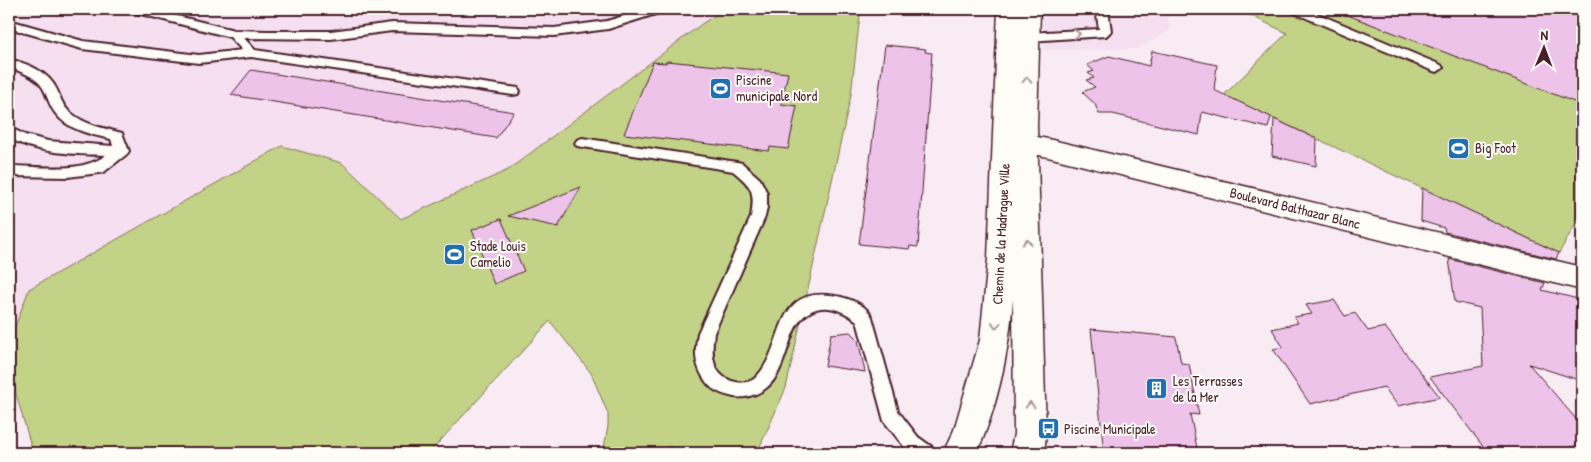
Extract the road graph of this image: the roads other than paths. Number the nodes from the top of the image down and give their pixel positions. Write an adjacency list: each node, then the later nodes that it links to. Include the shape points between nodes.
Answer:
1 (137, 9): 8 (lane)
2 (658, 9): 8 (lane, via 608,25 554,32 392,27 331,34)
3 (1009, 9): 15 (street, Chemin de la Madrague Ville)
4 (1029, 9): 9 (street, Chemin de la Madrague Ville)
5 (1102, 9): 9 (lane, one-way to 5, via 1102,34 1105,32)
6 (1296, 9): 12 (lane)
7 (9, 24): 10 (lane, via 82,45 148,53 199,58)
8 (234, 34): 10 (lane)
9 (1028, 37): 15 (street, Chemin de la Madrague Ville, one-way to 9)
10 (252, 53): 13 (lane)
11 (9, 62): 17 (lane, via 42,78 50,87 57,106 71,119 117,136)
12 (1437, 68)
13 (514, 91)
14 (9, 132): 17 (lane, via 17,138 68,149)
15 (1016, 142): 19 (street, Boulevard Balthazar Blanc); 21 (street, Chemin de la Madrague Ville, one-way to 21, via 995,340 970,432); 22 (street, Chemin de la Madrague Ville, one-way to 15, via 1030,434)
16 (582, 143): 20 (lane, via 737,167 756,182 761,198 758,217 706,333 703,352 713,379 724,387 744,391 759,385 771,370 792,318 800,309 811,303 828,301 850,306 864,317 890,415 912,443)
17 (122, 151): 18 (lane, via 99,168 68,172)
18 (9, 171)
19 (1582, 279)
20 (926, 453)
21 (960, 453)
22 (1027, 453)

